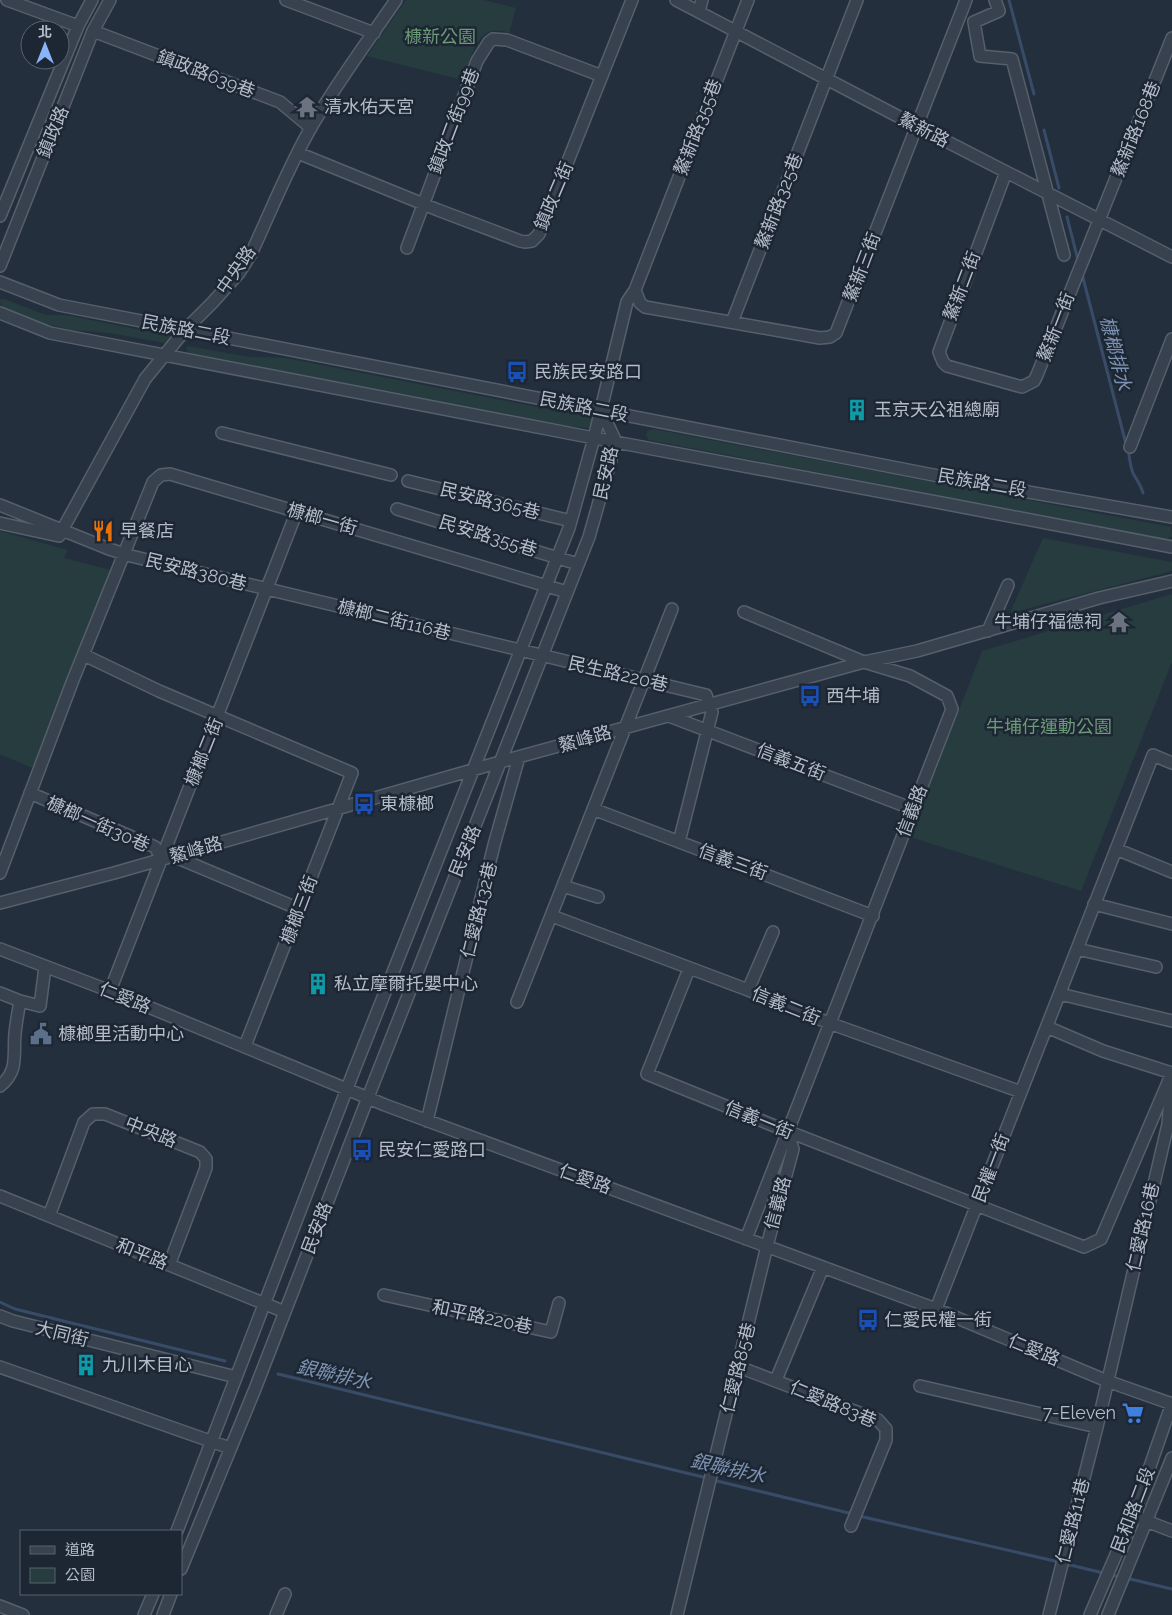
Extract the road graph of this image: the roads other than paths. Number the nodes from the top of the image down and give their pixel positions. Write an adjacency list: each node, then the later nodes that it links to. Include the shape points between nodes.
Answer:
1 (8, 0): 14 (street)
2 (92, 0): 14 (street, 鎮政路)
3 (110, 0): 15 (street, 鎮政路)
4 (286, 0): 17 (street)
5 (396, 0): 17 (street, 中央路)
6 (632, 0): 19 (street, 鎮政二街)
7 (676, 0): 13 (street, 鰲新路)
8 (702, 0): 13 (street)
9 (748, 0): 16 (street, 鰲新路355巷)
10 (857, 0): 20 (street, 鰲新路325巷)
11 (966, 0): 21 (street, 鰲新三街)
12 (995, 0): 25 (street, via 999,11 974,22 980,56 1012,59)
13 (699, 12): 16 (street, 鰲新路)
14 (78, 26): 27 (street, 鎮政路)
15 (93, 31): 22 (street, 鎮政路639巷, via 280,102); 32 (street, 鎮政路)
16 (735, 32): 20 (street, 鰲新路); 34 (street, 鰲新路355巷)
17 (374, 33): 22 (street, 中央路)
18 (1172, 38): 28 (street, 鰲新路168巷)
19 (602, 76): 26 (street, 鎮政二街, via 537,237 520,241); 26 (street, 鎮政二街99巷, via 506,40 493,39 477,61)
20 (826, 79): 21 (street, 鰲新路); 36 (street, 鰲新路325巷)
21 (917, 126): 24 (street, 鰲新路); 36 (street, 鰲新三街, via 836,333 820,338)
22 (311, 128): 23 (street, 中央路)
23 (298, 153): 26 (street, 鎮政二街); 37 (street, 中央路, via 251,254 214,302)
24 (1006, 172): 25 (street, 鰲新路); 40 (street, 鰲新二街, via 939,352 948,366)
25 (1048, 193): 28 (street, 鰲新路); 30 (street)
26 (423, 204): 29 (street)
27 (0, 216)
28 (1099, 220): 31 (street, 鰲新路); 40 (street, 鰲新一街, via 1034,381 1022,387)
29 (407, 248)
30 (1064, 255)
31 (1172, 257)
32 (0, 266)
33 (0, 282): 37 (street, 民族路二段, via 59,305)
34 (636, 290): 36 (street, 鰲新三街, via 640,303 645,307); 41 (street, 鰲新路355巷, via 627,302)
35 (0, 313): 39 (street, 民族路二段, via 50,333)
36 (732, 322)
37 (185, 330): 39 (street, 中央路); 41 (street, 民族路二段)
38 (1172, 339): 45 (street)
39 (164, 355): 43 (street, 民族路二段); 54 (street, 中央路, via 145,379)
40 (980, 376)
41 (601, 410): 43 (street, 民安路); 44 (street, 民安路); 51 (street, 民族路二段, via 954,479)
42 (222, 433): 46 (street)
43 (594, 438): 44 (street, 民族路二段); 52 (street, 民安路)
44 (616, 442): 55 (street, 民族路二段); 58 (street, 民安路)
45 (1130, 447)
46 (391, 475)
47 (408, 481): 52 (street, 民安路365巷)
48 (0, 505): 54 (street)
49 (397, 509): 57 (street, 民安路355巷)
50 (297, 512): 56 (street, 槺榔一街, via 170,474 161,475 153,482); 60 (street, 槺榔一街); 62 (street, 槺榔二街)
51 (1172, 517)
52 (571, 521): 57 (street, 民安路)
53 (0, 523): 54 (street, via 58,536)
54 (62, 530): 56 (street)
55 (1172, 547)
56 (124, 554): 62 (street, 民安路380巷); 68 (street, 槺榔一街)
57 (557, 558): 58 (street, 民安路355巷); 60 (street, 民安路)
58 (578, 564): 63 (street, 民安路)
59 (1172, 581): 66 (street, 鰲峰路, via 1099,598)
60 (546, 585): 63 (street, 槺榔一街); 67 (street, 民安路)
61 (1008, 585): 66 (street)
62 (267, 590): 67 (street, 槺榔二街116巷); 73 (street, 槺榔二街)
63 (567, 592): 69 (street, 民安路)
64 (672, 609): 71 (street)
65 (744, 612): 70 (street, 信義路)
66 (988, 631): 70 (street, 鰲峰路)
67 (521, 651): 69 (street, 民生路220巷); 80 (street, 民安路)
68 (84, 655): 73 (street); 81 (street, 槺榔一街)
69 (542, 656): 71 (street, 民生路220巷); 78 (street, 民安路)
70 (864, 662): 72 (street, 鰲峰路); 84 (street, 信義路, via 910,676 947,696 952,710)
71 (644, 680): 72 (street, 民生路220巷, via 706,696); 75 (street)
72 (709, 704): 74 (street, 鰲峰路); 76 (street, via 712,712)
73 (218, 716): 82 (street, 槺榔三街, via 352,773); 87 (street, 槺榔二街)
74 (669, 716): 75 (street, 鰲峰路); 76 (street, 信義五街)
75 (625, 727): 77 (street, 鰲峰路); 83 (street)
76 (707, 730): 84 (street, 信義五街); 85 (street)
77 (519, 758): 78 (street, 鰲峰路); 119 (street, 仁愛路132巷, via 494,845)
78 (500, 762): 80 (street, 鰲峰路); 118 (street, 民安路)
79 (1172, 763): 86 (street, 民權一街, via 1153,755)
80 (473, 770): 82 (street, 鰲峰路); 116 (street, 民安路)
81 (30, 793): 87 (street, 槺榔一街30巷, via 155,847); 89 (street, 槺榔一街)
82 (338, 809): 87 (street, 鰲峰路); 94 (street, 槺榔三街)
83 (593, 809): 85 (street, 信義三街); 90 (street)
84 (913, 809): 96 (street, 信義路)
85 (679, 842): 96 (street, 信義三街)
86 (1116, 849): 88 (street); 93 (street, 民權一街)
87 (167, 858): 92 (street, 鰲峰路); 94 (street); 105 (street, 槺榔二街)
88 (1172, 872)
89 (0, 873)
90 (563, 886): 91 (street); 95 (street)
91 (598, 897)
92 (0, 903)
93 (1094, 904): 97 (street); 100 (street, 民權一街)
94 (300, 909): 113 (street, 槺榔三街)
95 (552, 916): 103 (street, 信義二街); 109 (street)
96 (873, 916): 111 (street, 信義路)
97 (1172, 924)
98 (773, 932): 104 (street)
99 (0, 949): 101 (street, 仁愛路)
100 (1077, 949): 102 (street); 107 (street, 民權一街)
101 (45, 967): 105 (street, 仁愛路); 108 (street, via 40,1006)
102 (1156, 967)
103 (689, 969): 104 (street, 信義二街); 120 (street, 信義一街, via 647,1074)
104 (748, 990): 111 (street, 信義二街)
105 (110, 992): 113 (street, 仁愛路)
106 (0, 993): 108 (street)
107 (1060, 994): 110 (street); 112 (street, 民權一街)
108 (20, 1001): 115 (street, via 15,1062 8,1079)
109 (517, 1002)
110 (1172, 1021)
111 (829, 1023): 117 (street, 信義二街); 120 (street, 信義路)
112 (1047, 1027): 114 (street, via 1102,1051); 117 (street, 民權一街)
113 (245, 1046): 116 (street, 仁愛路)
114 (1172, 1073): 122 (street, 信義一街, via 1101,1239 1084,1248); 138 (street, 仁愛路16巷, via 1168,1124)
115 (0, 1086)
116 (347, 1089): 118 (street, 仁愛路); 129 (street, 民安路)
117 (1021, 1092): 122 (street, 民權一街)
118 (368, 1098): 119 (street, 仁愛路); 132 (street, 民安路)
119 (427, 1121): 124 (street, 仁愛路)
120 (787, 1131): 122 (street, 信義一街); 124 (street, 信義路); 125 (street, 信義路, via 793,1149)
121 (0, 1196): 123 (street, 和平路)
122 (976, 1206): 131 (street, 民權一街)
123 (49, 1216): 126 (street, 和平路); 126 (street, 中央路, via 84,1122 93,1114 105,1114 200,1152 206,1159 206,1168)
124 (746, 1239): 125 (street, 仁愛路)
125 (767, 1246): 127 (street, 仁愛路); 135 (street, 仁愛路85巷)
126 (169, 1264): 129 (street, 和平路)
127 (823, 1267): 131 (street, 仁愛路); 137 (street)
128 (384, 1295): 130 (street, 和平路220巷, via 551,1332)
129 (265, 1303): 132 (street, 和平路); 136 (street, 民安路)
130 (559, 1303)
131 (936, 1309): 138 (street, 仁愛路)
132 (285, 1312): 143 (street, 民安路)
133 (3, 1317): 136 (street, 大同街)
134 (0, 1367): 142 (street)
135 (739, 1367): 137 (street, 仁愛路83巷); 159 (street, 仁愛路85巷)
136 (236, 1377): 142 (street, 民安路)
137 (776, 1380): 146 (street, 仁愛路83巷, via 878,1420 886,1428 886,1440)
138 (1107, 1380): 140 (street, 仁愛路); 141 (street, 仁愛路11巷)
139 (920, 1386): 141 (street)
140 (1172, 1404): 145 (street, 民和路二段)
141 (1097, 1427): 160 (street, 仁愛路11巷)
142 (213, 1442): 143 (street); 148 (street, 民安路)
143 (230, 1448): 150 (street, 民安路)
144 (1172, 1458): 147 (street, 民和路二段)
145 (1133, 1515): 147 (street); 161 (street, 民和路二段)
146 (854, 1519)
147 (1147, 1521): 149 (street); 162 (street, 民和路二段)
148 (178, 1530)
149 (1172, 1531)
150 (182, 1567)
151 (285, 1594): 158 (street)
152 (153, 1595): 156 (street)
153 (171, 1595): 157 (street)
154 (0, 1606): 155 (street)
155 (24, 1615)
156 (144, 1615)
157 (163, 1615)
158 (276, 1615)
159 (677, 1615)
160 (1049, 1615)
161 (1090, 1615)
162 (1108, 1615)

